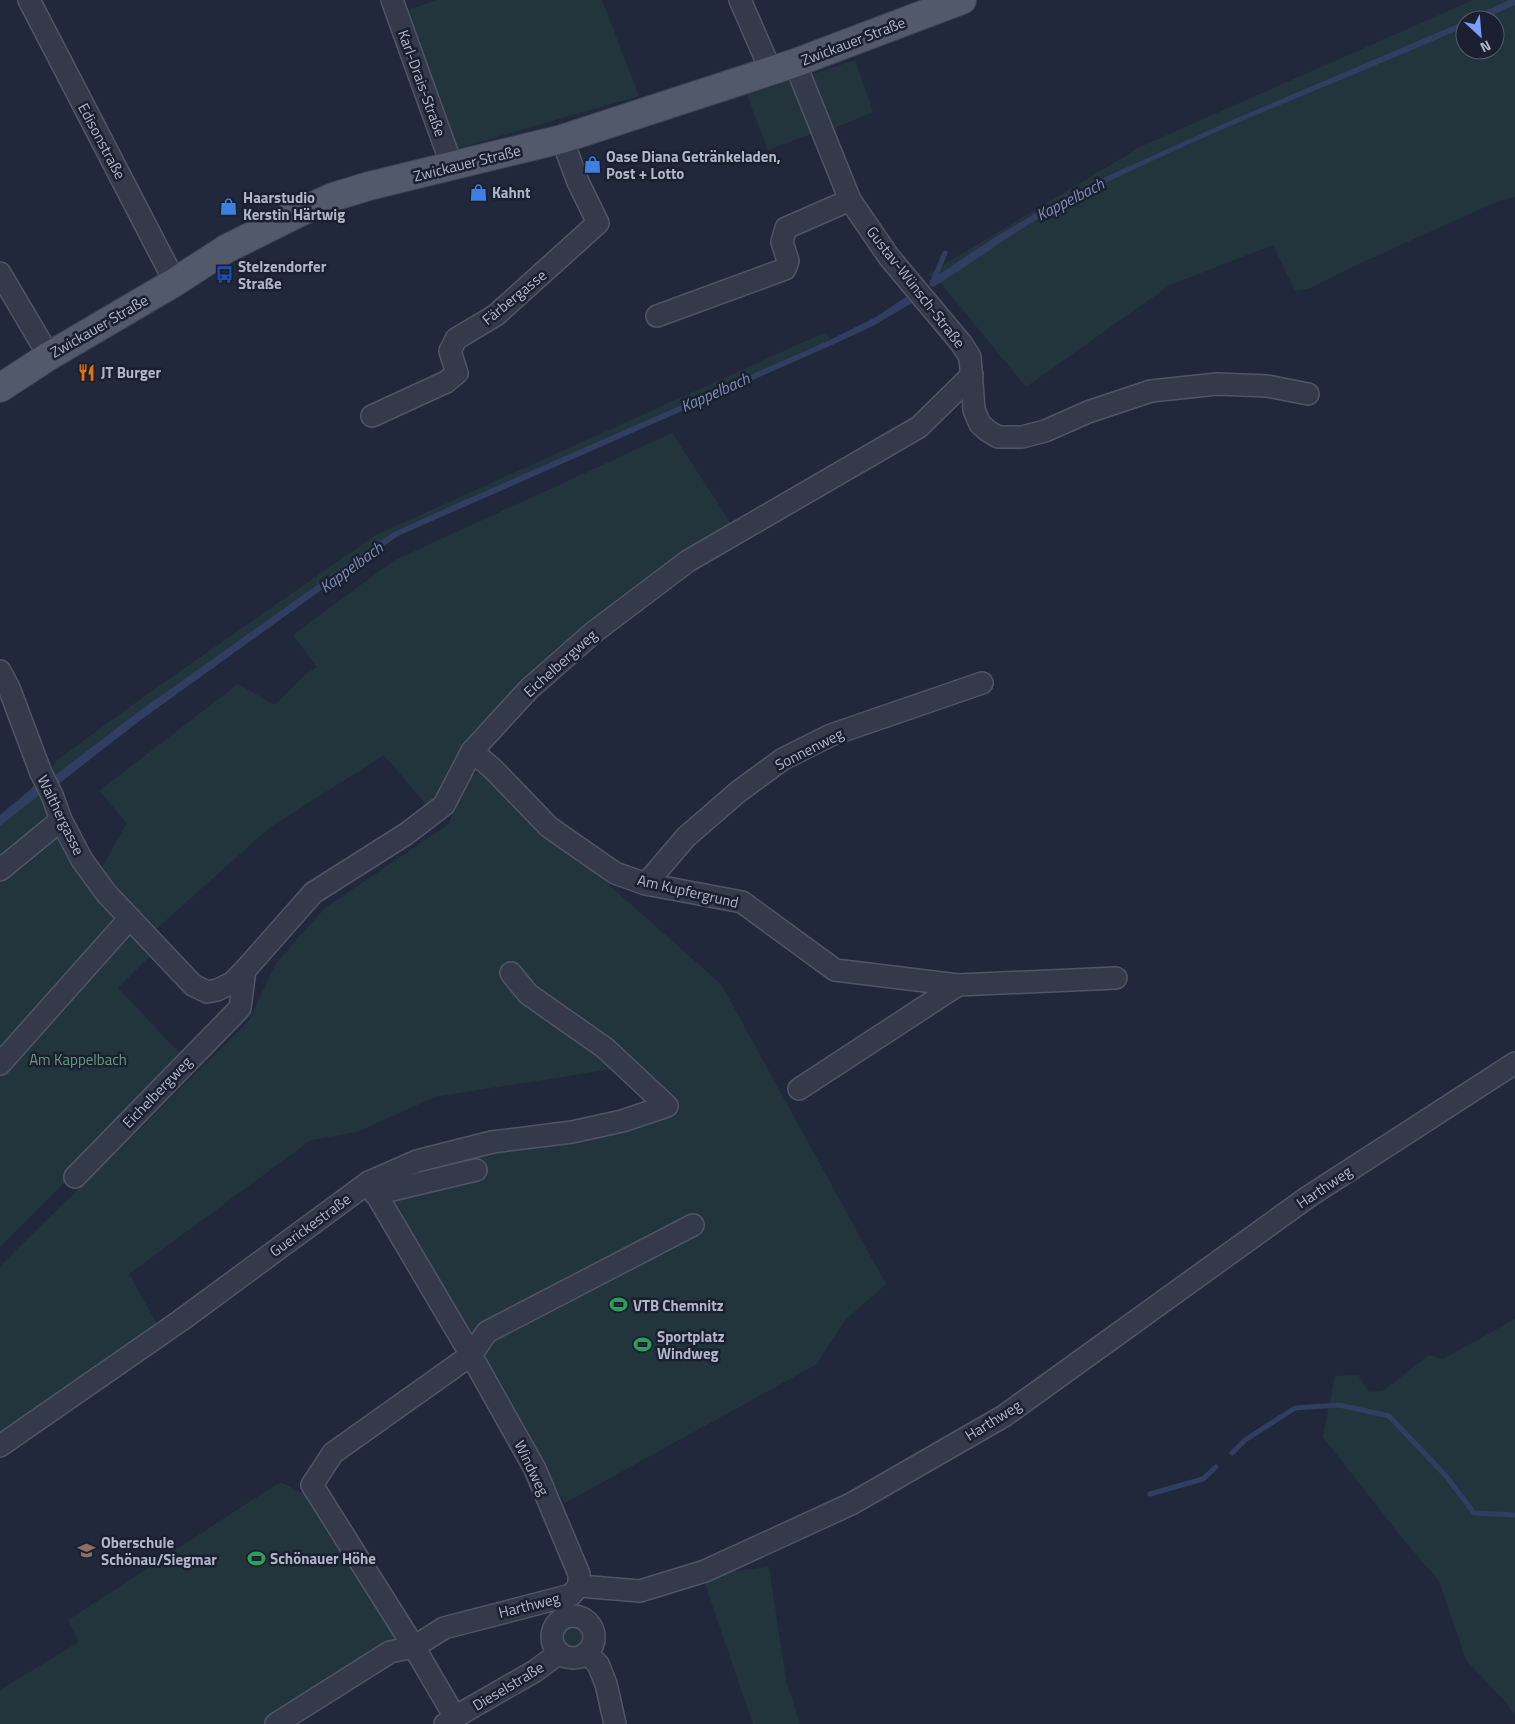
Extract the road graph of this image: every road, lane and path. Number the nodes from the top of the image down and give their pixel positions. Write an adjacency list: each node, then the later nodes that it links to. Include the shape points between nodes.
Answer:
1 (392, 0): 7 (street, Karl-Drais-Straße)
2 (740, 0): 5 (street, Gustav-Wünsch-Straße)
3 (962, 0): 5 (main road, Zwickauer Straße)
4 (37, 3): 10 (street, Edisonstraße)
5 (783, 67): 6 (main road, Zwickauer Straße); 8 (street, Gustav-Wünsch-Straße)
6 (562, 139): 7 (main road, Zwickauer Straße); 16 (street, Färbergasse, via 598,223 496,315 456,339 450,351 457,373 446,382)
7 (452, 166): 10 (main road, Zwickauer Straße, via 333,198 226,249)
8 (850, 200): 11 (street, via 786,228 782,242 788,260 785,269); 13 (street, Gustav-Wünsch-Straße, via 905,278 961,343 970,357)
9 (0, 273): 12 (street)
10 (175, 282): 12 (main road, Zwickauer Straße)
11 (657, 316)
12 (49, 356): 14 (main road, Zwickauer Straße)
13 (972, 374): 15 (street, Gustav-Wünsch-Straße, via 974,410 980,424 998,437 1022,437 1044,431 1151,391 1218,384 1267,386); 19 (street, Eichelbergweg, via 919,427 688,560 594,632 529,689)
14 (0, 388)
15 (1308, 394)
16 (372, 416)
17 (0, 672): 20 (street, Walthergasse)
18 (982, 683): 22 (street, Sonnenweg, via 831,735 783,759 686,837)
19 (472, 751): 22 (street, Am Kupfergrund, via 494,769 549,827 615,873); 24 (street, Eichelbergweg, via 444,805 406,834 313,893)
20 (61, 820): 21 (street); 23 (street, Walthergasse, via 96,880)
21 (0, 870)
22 (646, 884): 28 (street, Am Kupfergrund, via 742,902 835,970)
23 (130, 918): 27 (street, Walthergasse); 30 (street)
24 (246, 970): 27 (street, Eichelbergweg, via 232,983 216,990 206,992); 33 (street, Eichelbergweg, via 240,1008)
25 (511, 973): 34 (street, Guerickestraße, via 528,994 605,1048 667,1106 622,1121 572,1132 492,1142 417,1161)
26 (1116, 978): 28 (street, Am Kupfergrund)
27 (193, 985)
28 (958, 985): 31 (street)
29 (1515, 1063): 38 (street, Harthweg, via 1308,1197 1004,1416 851,1504 705,1571 640,1591)
30 (0, 1064)
31 (799, 1089)
32 (476, 1170): 34 (street)
33 (75, 1177)
34 (372, 1188): 36 (street, Windweg); 37 (street, Guerickestraße)
35 (693, 1225): 36 (street, via 487,1332)
36 (471, 1355): 38 (street, Windweg, via 535,1469 580,1574); 39 (street, Dieselstraße, via 332,1452 312,1485)
37 (0, 1446)
38 (578, 1586): 39 (street, Harthweg, via 571,1595 444,1628)
39 (414, 1647): 42 (street, Dieselstraße); 43 (street, via 390,1652)
40 (559, 1653): 41 (street, Dieselstraße, via 570,1658); 41 (street, Dieselstraße, via 553,1641 554,1628 564,1619 577,1617 588,1623 594,1635 594,1642); 42 (street, Dieselstraße, via 536,1672)
41 (586, 1653): 44 (street, via 598,1664 606,1684)
42 (450, 1720)
43 (276, 1724)
44 (614, 1724)

